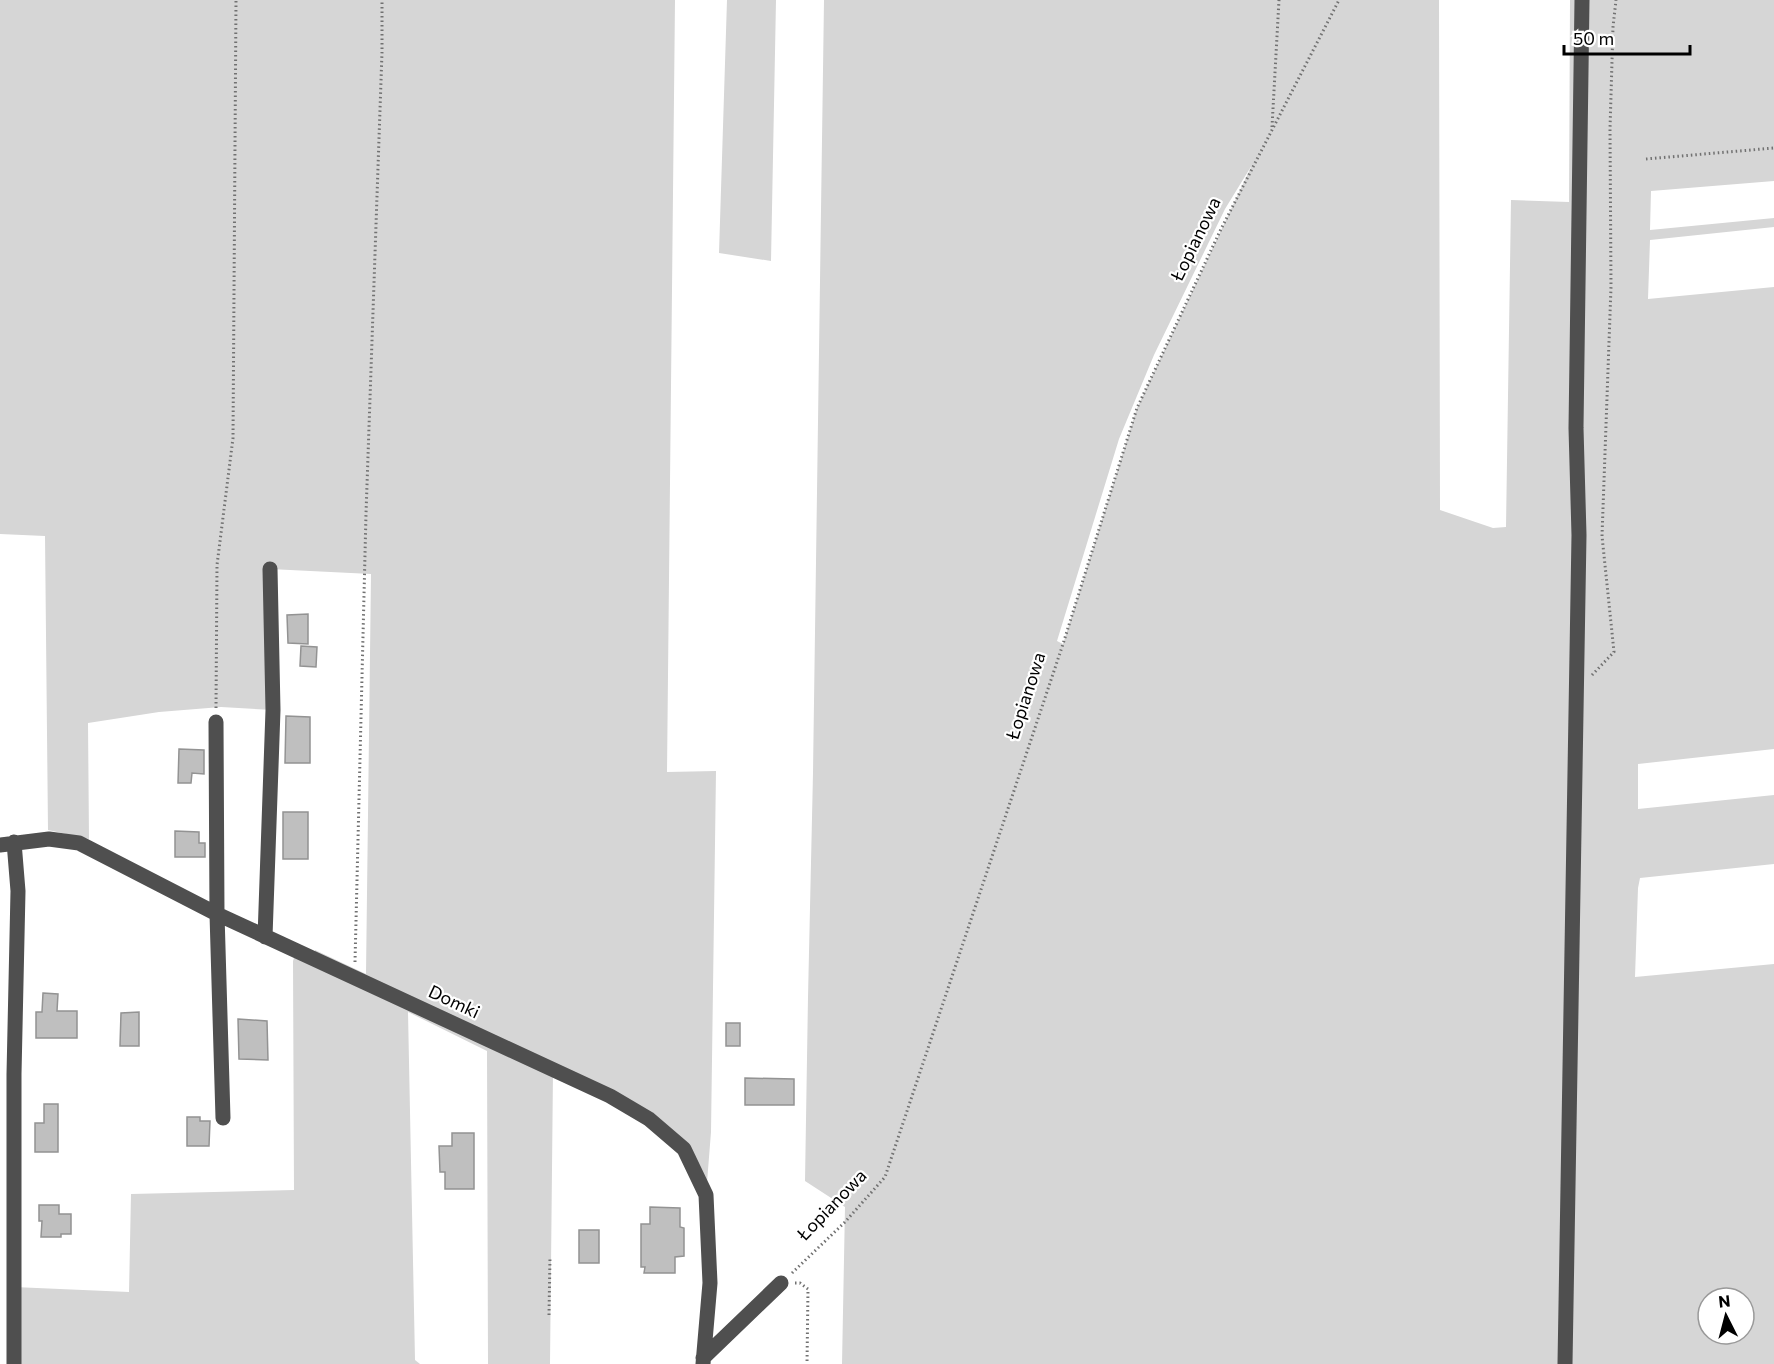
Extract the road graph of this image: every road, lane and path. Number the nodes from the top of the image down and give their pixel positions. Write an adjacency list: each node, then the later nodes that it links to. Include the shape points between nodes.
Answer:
1 (236, 0): 12 (path, via 233,438 217,565)
2 (382, 0): 16 (path)
3 (1279, 0): 7 (path)
4 (1339, 0): 7 (path, Łopianowa)
5 (1582, 0): 11 (street)
6 (1616, 0): 11 (path, via 1602,536 1614,652)
7 (1272, 130): 19 (path, Łopianowa, via 1137,408 1063,644 885,1178)
8 (1774, 148): 9 (path)
9 (1646, 159)
10 (270, 569): 15 (street, via 273,710)
11 (1575, 693): 24 (street)
12 (216, 722): 14 (street)
13 (7, 843): 14 (street, Domki, via 49,839 79,843); 22 (street, via 18,891)
14 (217, 914): 15 (street, Domki); 17 (street)
15 (265, 937): 16 (street, Domki)
16 (355, 978): 21 (street, Domki, via 610,1096 649,1119 684,1149 706,1195 710,1283)
17 (223, 1118)
18 (550, 1257): 20 (path)
19 (781, 1283): 21 (street); 23 (path, via 800,1283 808,1289)
20 (549, 1315)
21 (703, 1361)
22 (14, 1364)
23 (807, 1364)
24 (1565, 1364)

